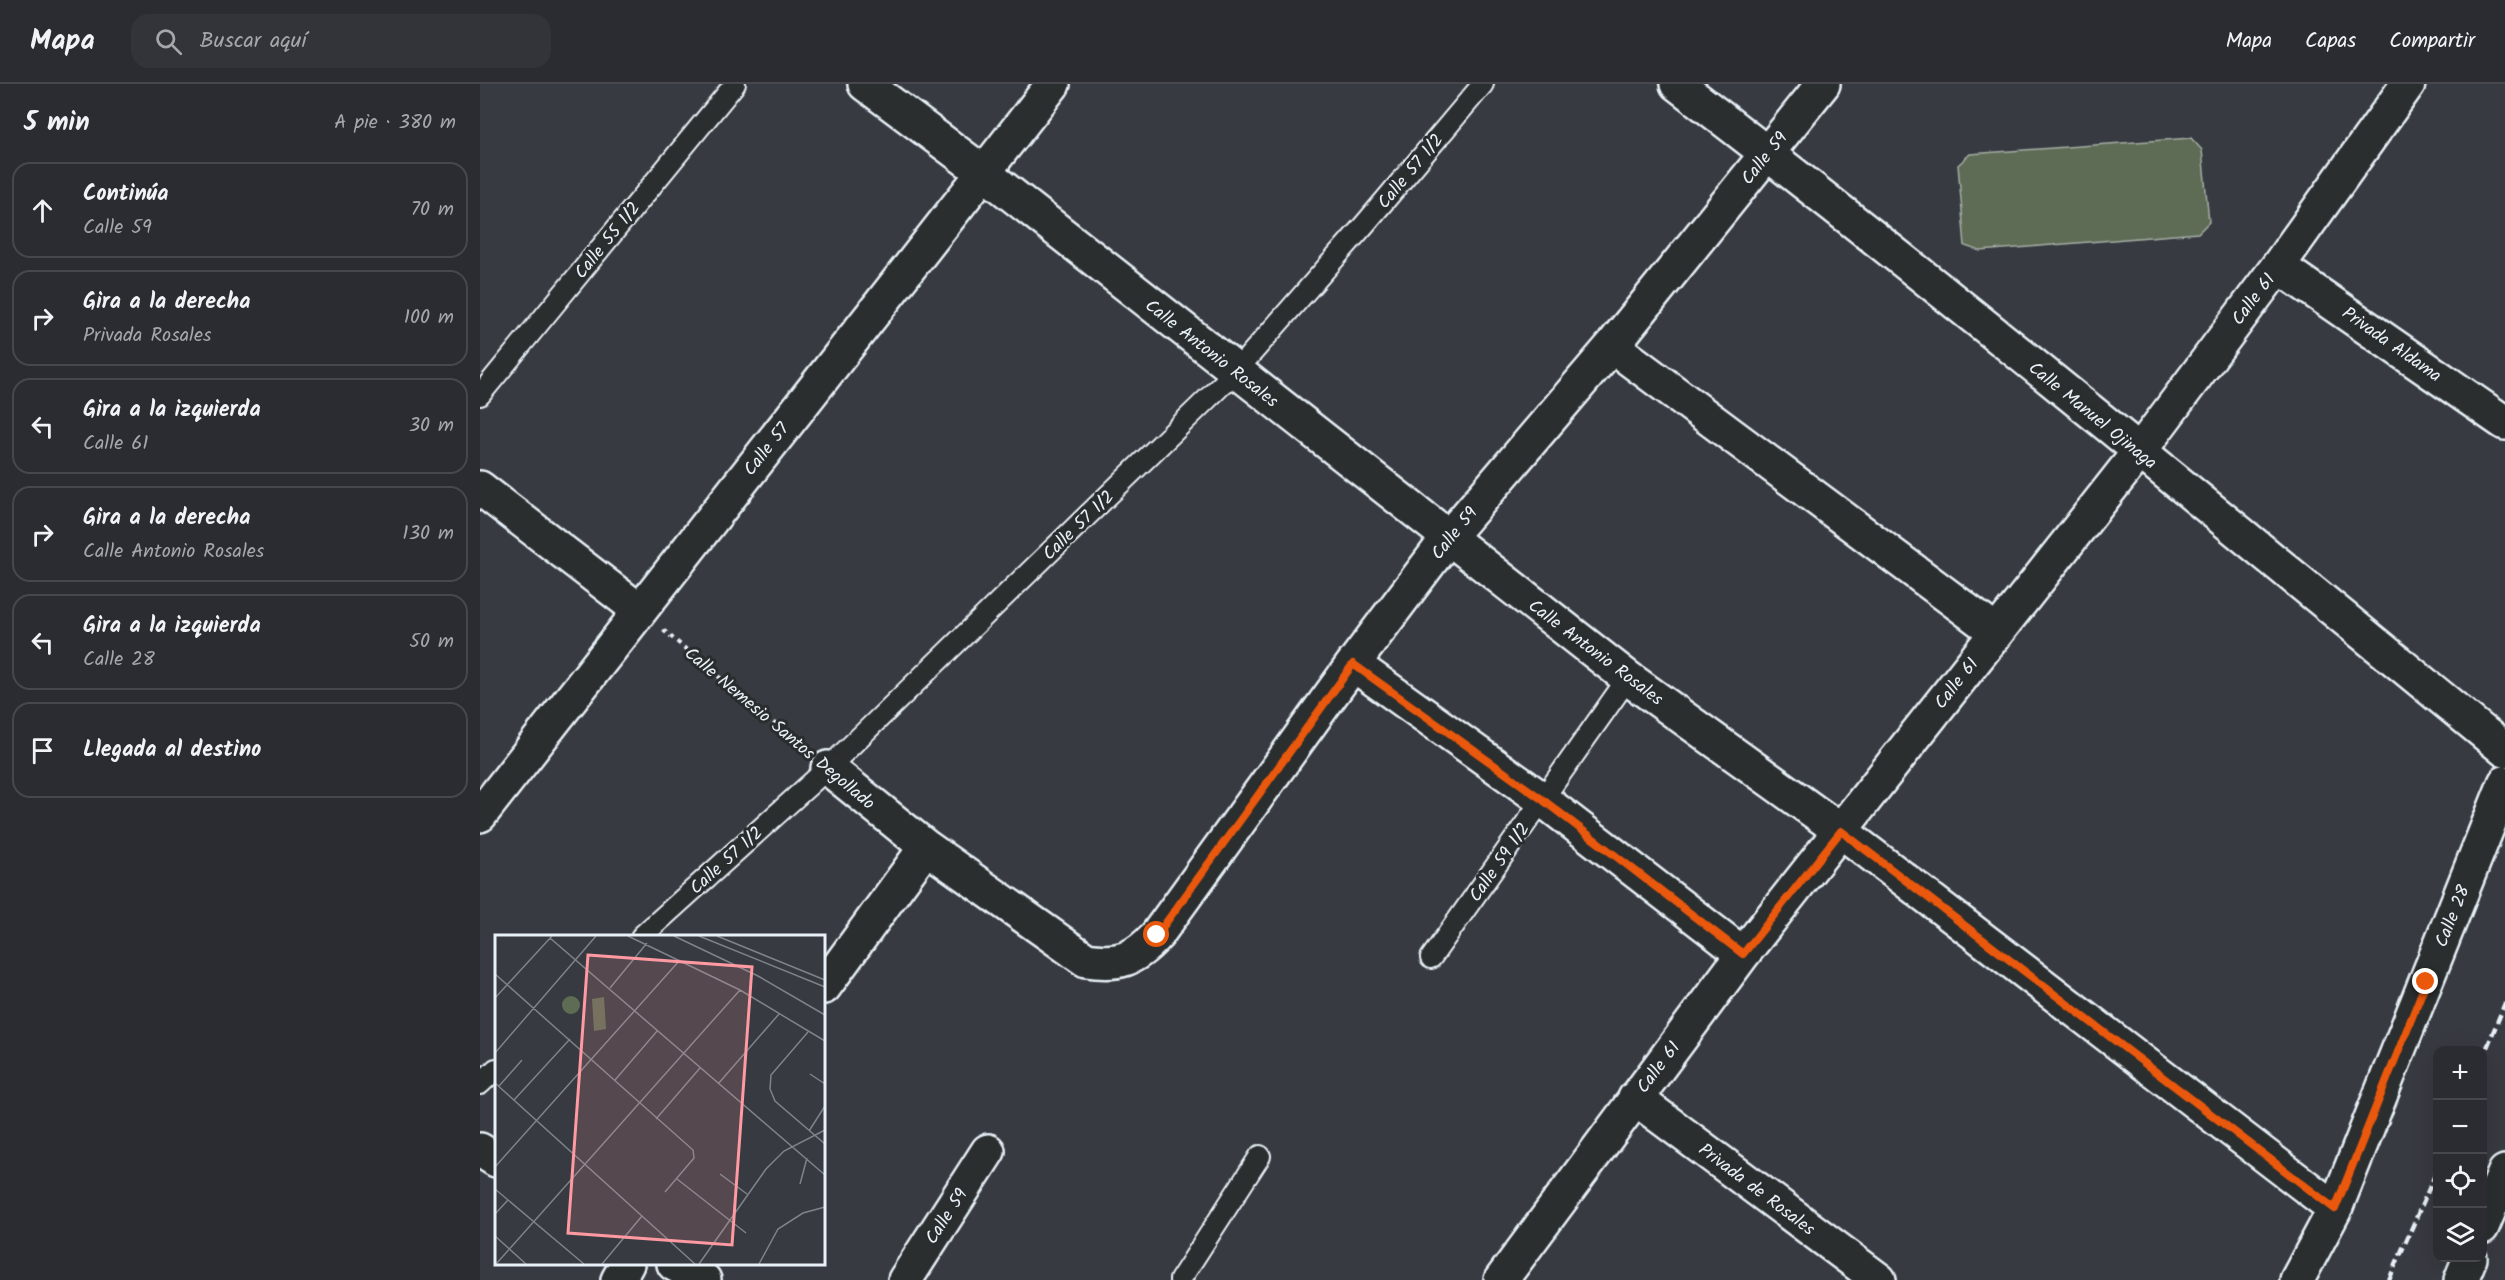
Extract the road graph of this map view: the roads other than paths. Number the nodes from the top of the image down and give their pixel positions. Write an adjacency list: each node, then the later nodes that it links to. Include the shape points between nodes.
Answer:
1 (735, 84): 13 (lane, Calle 55 1/2)
2 (865, 84): 9 (street, Calle Antonio Rosales)
3 (1053, 84): 9 (street, Calle 57)
4 (1484, 84): 12 (lane, Calle 57 1/2)
5 (1677, 84): 8 (street, Calle Manuel Ojinaga)
6 (1823, 84): 8 (street, Calle 59)
7 (2408, 84): 10 (street, Calle 61)
8 (1768, 154): 11 (street, Calle 59); 15 (street, Calle Manuel Ojinaga)
9 (984, 172): 12 (street, Calle Antonio Rosales); 18 (street, Calle 57)
10 (2278, 266): 14 (street, Privada Aldama); 15 (street, Calle 61)
11 (1611, 346): 17 (street, Calle 59); 19 (street)
12 (1236, 371): 17 (street, Calle Antonio Rosales); 23 (lane, Calle 57 1/2)
13 (480, 395)
14 (2505, 423)
15 (2139, 452): 19 (street, Calle 61); 22 (street, Calle Manuel Ojinaga)
16 (480, 488): 18 (street)
17 (1448, 538): 20 (street, Calle 59); 21 (street, Calle Antonio Rosales)
18 (640, 611): 26 (street, Calle 57)
19 (1996, 632): 27 (street, Calle 61)
20 (1353, 664): 25 (street); 32 (street, Calle 59, via 1157,935 1133,957 1111,963)
21 (1628, 678): 25 (lane, Calle 59 1/2); 27 (street, Calle Antonio Rosales)
22 (2505, 750)
23 (828, 768): 28 (street, Calle Nemesio Santos Degollado); 29 (lane, Calle 57 1/2)
24 (2505, 783): 42 (street, Calle 28)
25 (1543, 800): 30 (street); 31 (lane, Calle 59 1/2)
26 (480, 815)
27 (1841, 831): 30 (street, Calle 61); 42 (street, Calle Antonio Rosales)
28 (926, 847): 32 (street, Calle Nemesio Santos Degollado); 33 (street)
29 (643, 935)
30 (1743, 954): 36 (street, Calle 61)
31 (1431, 957)
32 (1086, 960)
33 (825, 986)
34 (495, 1070): 35 (lane)
35 (480, 1084)
36 (1635, 1098): 51 (street, Calle 61); 52 (street, Privada de Rosales)
37 (480, 1150): 40 (street)
38 (988, 1151): 49 (street, Calle 59)
39 (1260, 1156): 50 (lane)
40 (495, 1159)
41 (2505, 1172): 43 (street)
42 (2335, 1209): 53 (street, Calle 28)
43 (2487, 1215)
44 (2468, 1262): 54 (street)
45 (626, 1265): 47 (street)
46 (678, 1265): 48 (street)
47 (618, 1280)
48 (704, 1280)
49 (905, 1280)
50 (1180, 1280)
51 (1501, 1280)
52 (1879, 1280)
53 (2297, 1280)
54 (2461, 1280)

